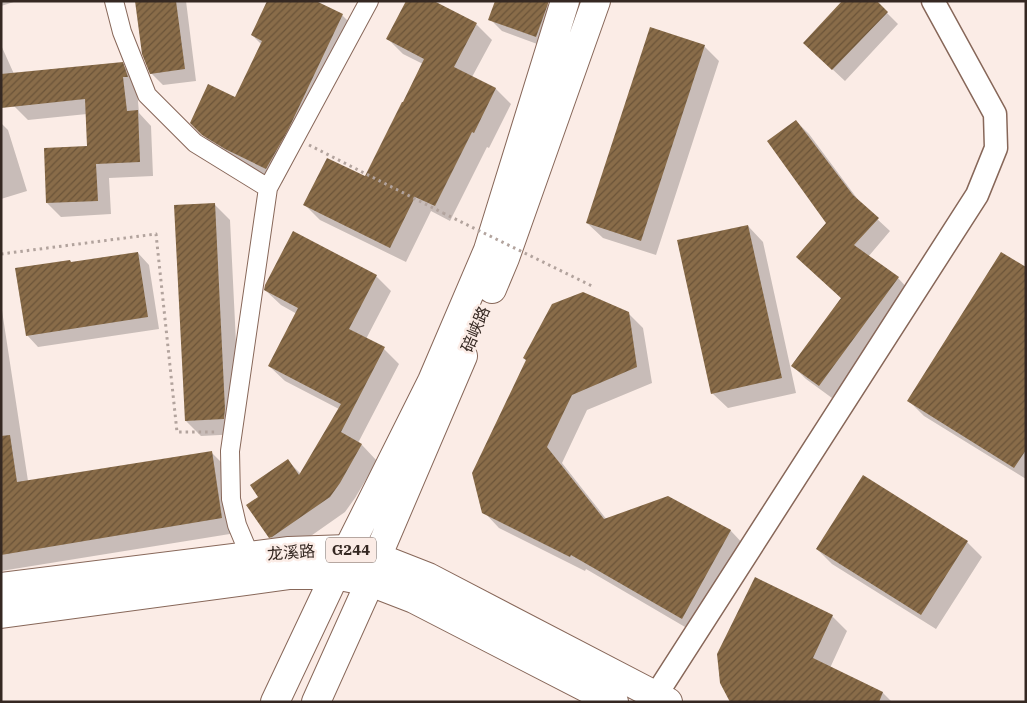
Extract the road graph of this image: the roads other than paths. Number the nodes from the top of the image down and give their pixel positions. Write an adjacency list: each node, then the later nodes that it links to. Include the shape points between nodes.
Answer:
1 (114, 1): 6 (street, via 122,32 147,95 195,143)
2 (369, 1): 6 (street)
3 (565, 1): 7 (main road, 碚峡路, via 488,250 432,381)
4 (596, 1): 9 (main road, 碚峡路, via 506,258)
5 (933, 1): 13 (street, via 995,114 996,148 977,195)
6 (268, 188): 8 (street, via 230,451 231,499 237,525)
7 (348, 549): 8 (main road, 龙溪路 / G244); 9 (main road, 龙溪路 / G244); 10 (main road, 碚峡路)
8 (250, 556): 11 (main road, 龙溪路 / G244)
9 (374, 569): 10 (main road, 龙溪路 / G244); 13 (main road, 龙溪路 / G244, via 428,577); 15 (main road, 碚峡路); 16 (main road, 龙溪路 / G244, via 414,599)
10 (335, 575): 12 (main road, 龙溪路 / G244, via 290,575); 14 (main road, 碚峡路)
11 (1, 588)
12 (1, 614)
13 (662, 699)
14 (274, 702)
15 (316, 702)
16 (614, 702)

